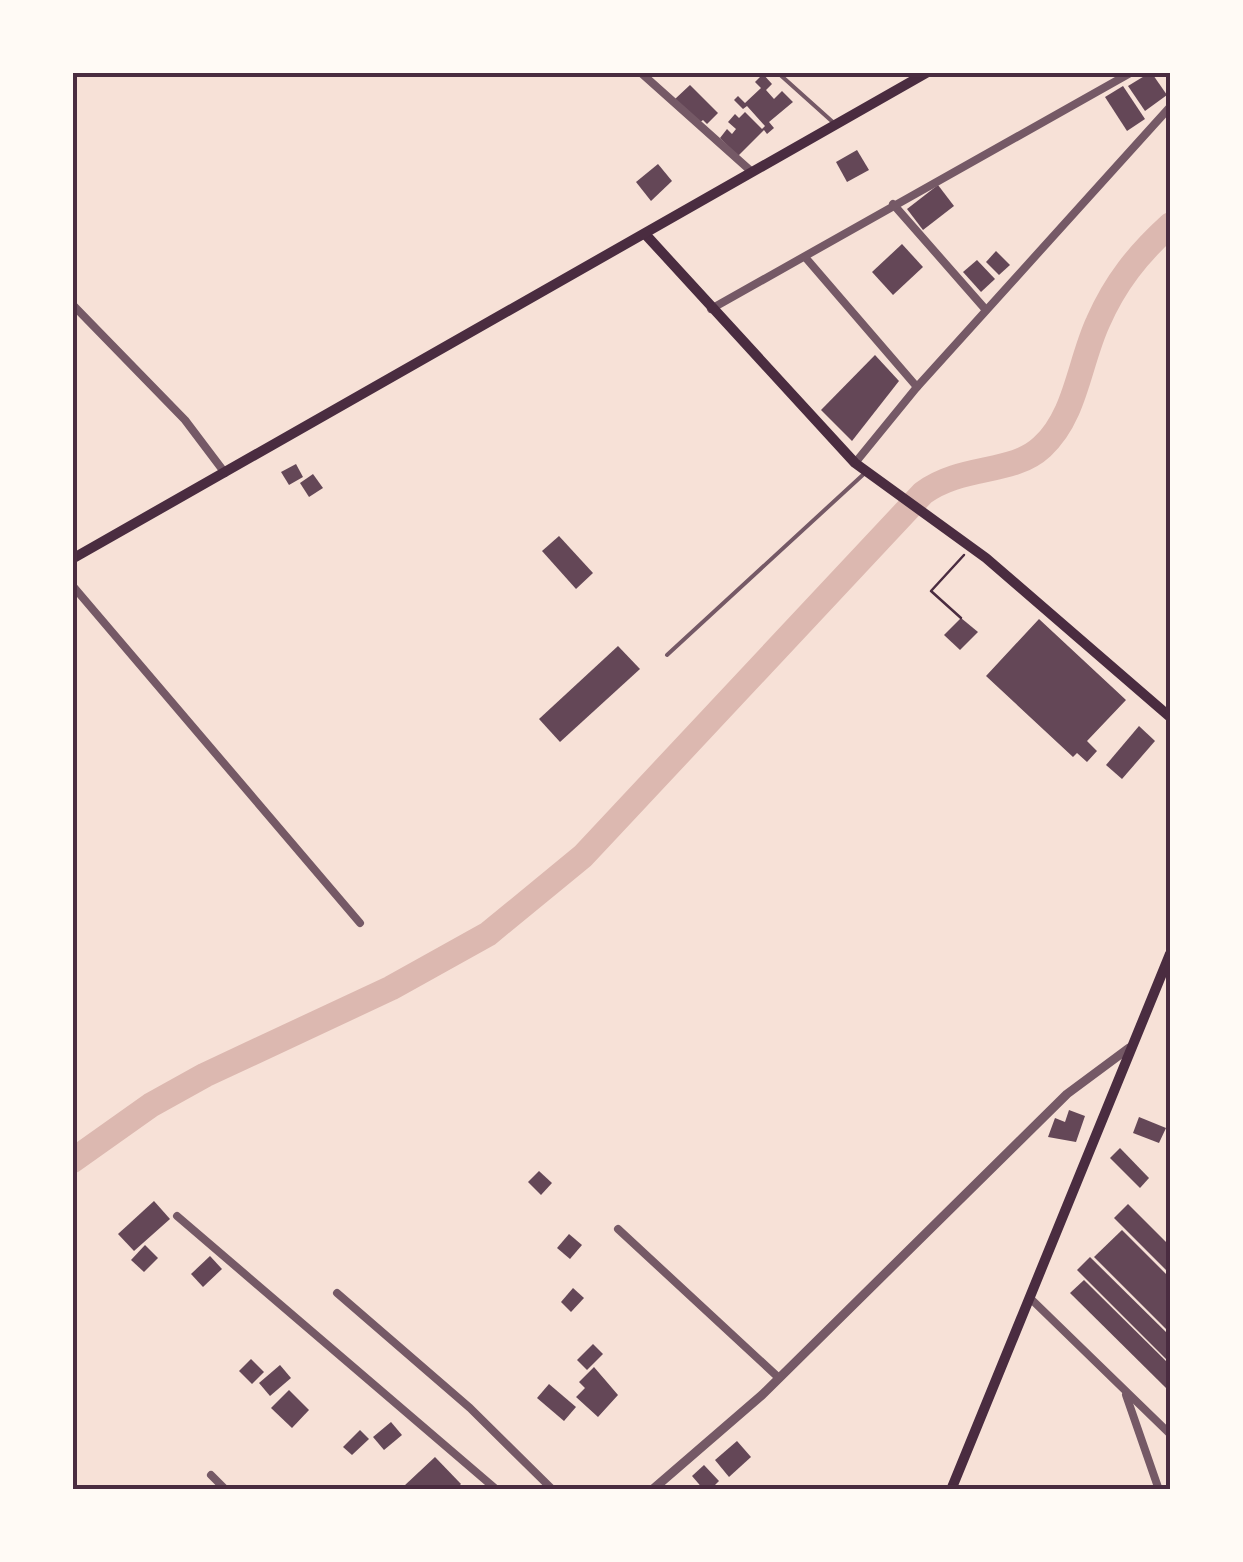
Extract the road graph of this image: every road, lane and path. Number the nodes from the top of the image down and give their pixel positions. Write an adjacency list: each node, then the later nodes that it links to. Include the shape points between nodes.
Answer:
1 (640, 72): 7 (street)
2 (777, 72): 6 (lane)
3 (928, 72): 6 (main road)
4 (1132, 72): 8 (street)
5 (1170, 107): 13 (street)
6 (835, 124): 7 (main road)
7 (752, 172): 9 (main road)
8 (893, 204): 10 (street); 13 (street)
9 (646, 235): 12 (main road); 17 (main road)
10 (805, 257): 12 (street); 14 (street)
11 (72, 304): 17 (street, via 185,420)
12 (711, 309): 15 (main road)
13 (986, 310): 14 (street)
14 (916, 387): 15 (street)
15 (855, 463): 16 (main road)
16 (866, 472): 18 (main road); 22 (lane)
17 (225, 473): 19 (main road)
18 (972, 546): 21 (path, via 932,591); 23 (main road)
19 (72, 558)
20 (72, 585): 24 (street)
21 (961, 618)
22 (667, 655)
23 (1170, 717)
24 (360, 922)
25 (1170, 954): 26 (main road)
26 (1128, 1048): 30 (main road); 31 (street, via 1067,1094)
27 (176, 1216): 36 (street)
28 (618, 1229): 31 (street)
29 (337, 1293): 37 (street)
30 (1030, 1300): 32 (street); 39 (main road)
31 (780, 1378): 38 (street)
32 (1124, 1389): 33 (street); 40 (street)
33 (1170, 1434)
34 (211, 1475): 35 (street)
35 (226, 1490)
36 (497, 1490)
37 (553, 1490)
38 (652, 1490)
39 (951, 1490)
40 (1159, 1490)

